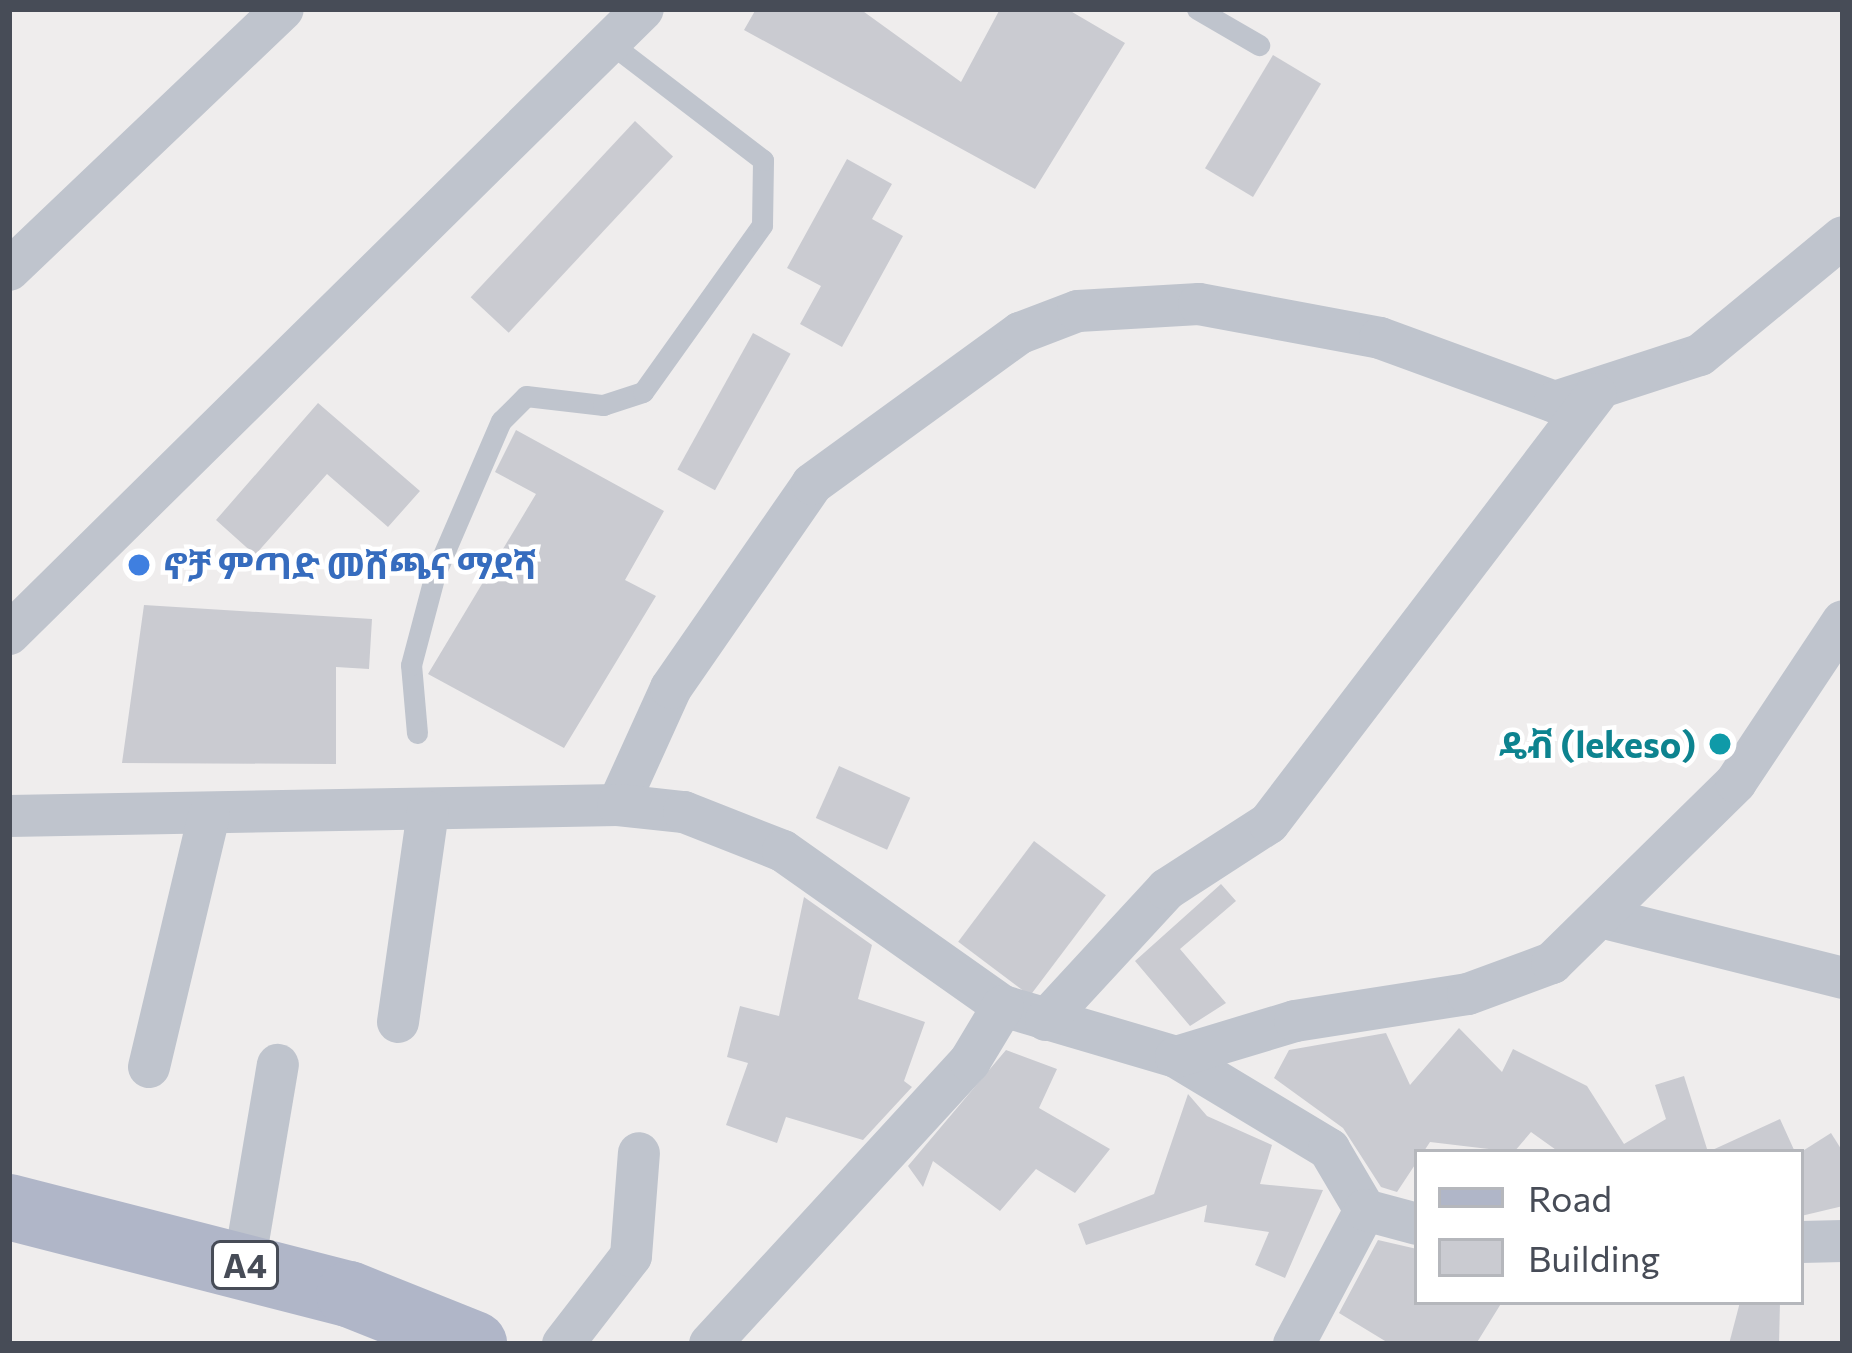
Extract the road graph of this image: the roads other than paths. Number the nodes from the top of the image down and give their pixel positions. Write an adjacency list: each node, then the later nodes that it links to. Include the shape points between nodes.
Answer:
1 (283, 9): 7 (street)
2 (643, 9): 4 (street)
3 (1197, 9): 5 (lane)
4 (610, 43): 10 (street); 11 (lane, via 763,160 762,225 643,392 603,405 526,396 502,421 434,574 411,665)
5 (1258, 45)
6 (1843, 237): 8 (street, via 1700,355)
7 (9, 270)
8 (1596, 394): 12 (street, via 1555,401 1380,338 1199,304 1078,311 1020,333 812,484 671,688); 19 (street, via 1269,823 1167,889)
9 (1843, 621): 16 (street, via 1736,782)
10 (9, 634)
11 (417, 733)
12 (618, 805): 13 (street); 18 (street, via 684,812 783,851)
13 (428, 812): 15 (street); 20 (street)
14 (9, 816): 15 (street)
15 (209, 816): 23 (street)
16 (1608, 919): 17 (street); 21 (street, via 1552,963 1468,994 1295,1021)
17 (1843, 978)
18 (1004, 1006): 19 (street); 33 (street, via 970,1061)
19 (1046, 1020): 21 (street)
20 (398, 1022)
21 (1176, 1057): 26 (street, via 1329,1149)
22 (278, 1065): 30 (street)
23 (149, 1067)
24 (639, 1153): 32 (street, via 631,1256)
25 (9, 1207): 30 (main road, A4)
26 (1365, 1210): 27 (street); 34 (street)
27 (1414, 1223)
28 (1843, 1241): 29 (street)
29 (1804, 1242)
30 (244, 1265): 31 (main road, A4)
31 (462, 1341)
32 (562, 1344)
33 (710, 1344)
34 (1294, 1344)

